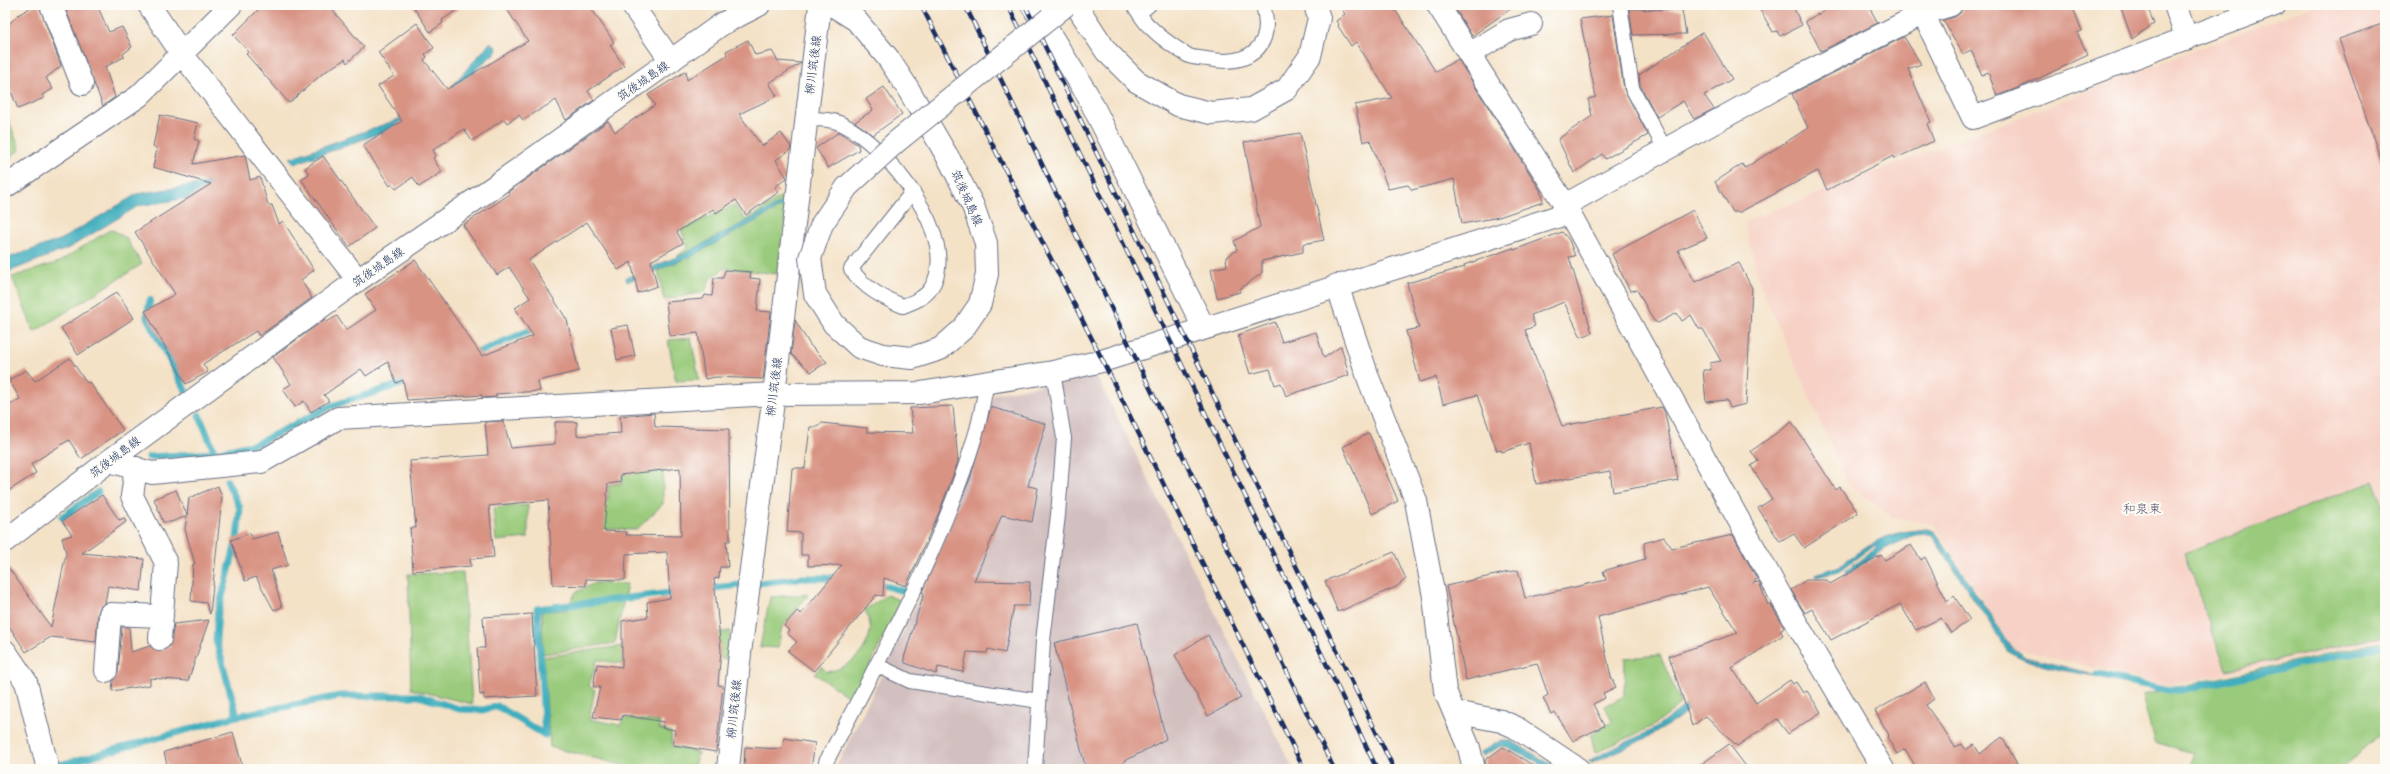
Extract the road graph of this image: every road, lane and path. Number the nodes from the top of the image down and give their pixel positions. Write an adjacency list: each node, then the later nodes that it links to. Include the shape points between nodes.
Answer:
1 (51, 5): 25 (street)
2 (149, 5): 23 (street)
3 (231, 5): 23 (street)
4 (632, 5): 24 (street)
5 (759, 5): 24 (street, 筑後城島線, via 722,24)
6 (820, 5): 26 (street, 柳川筑後線)
7 (832, 5): 9 (street, 筑後城島線, bridge, via 856,20 888,58 907,87 950,161 973,206 986,243 987,274 980,304 963,329 940,349 912,358 883,355 859,347 834,324 815,294 810,258 822,224 847,187 891,147)
8 (1032, 5): 33 (street, via 1087,94)
9 (1066, 5)
10 (1076, 5): 12 (street, via 1106,51 1136,81 1178,105 1211,113 1251,109 1287,89 1310,56 1319,18)
11 (1263, 5): 18 (lane, via 1268,22 1266,36 1257,49 1244,57 1223,62 1190,56 1150,27)
12 (1315, 5)
13 (1438, 5): 22 (street)
14 (1620, 5): 27 (lane, via 1632,88)
15 (1951, 5): 19 (street)
16 (2175, 5): 21 (street)
17 (2275, 5): 21 (street)
18 (1140, 8)
19 (1920, 9): 21 (street, via 1973,118); 27 (street)
20 (1531, 24): 22 (street, via 1509,30)
21 (2187, 39)
22 (1471, 53): 30 (street)
23 (182, 54): 28 (street, via 139,96); 31 (street)
24 (671, 61): 31 (street, 筑後城島線)
25 (82, 84)
26 (806, 119): 29 (lane, via 829,120 843,124 862,137 899,171); 36 (street, 柳川筑後線)
27 (1665, 149): 30 (street)
28 (5, 187)
29 (913, 192): 29 (lane, via 934,235 938,273 931,289 920,299 903,306 876,293 850,269)
30 (1567, 209): 32 (street); 53 (street, via 1784,602)
31 (358, 280): 37 (street, 筑後城島線)
32 (1337, 285): 33 (street); 46 (street, via 1369,380 1416,501 1434,597 1445,691)
33 (1204, 328): 34 (street, via 1102,361)
34 (1053, 372): 35 (street); 45 (lane, via 1064,438)
35 (987, 383): 36 (street, via 920,393); 43 (lane, via 976,433 954,496 918,579)
36 (774, 394): 38 (street, via 338,418 261,462 152,473); 48 (street, 柳川筑後線, via 740,653)
37 (109, 461): 38 (street); 39 (street, 筑後城島線)
38 (136, 468): 40 (street, via 132,496 166,563)
39 (7, 537)
40 (162, 616): 41 (street); 44 (street, via 110,614)
41 (160, 639)
42 (5, 652): 47 (street, via 26,682)
43 (876, 665): 45 (lane, via 910,681); 49 (lane, via 826,762)
44 (106, 671)
45 (1039, 701): 50 (lane)
46 (1454, 712): 51 (street); 52 (street, via 1501,721 1515,727)
47 (48, 769)
48 (728, 769)
49 (826, 769)
50 (1035, 769)
51 (1474, 769)
52 (1578, 769)
53 (1884, 769)

